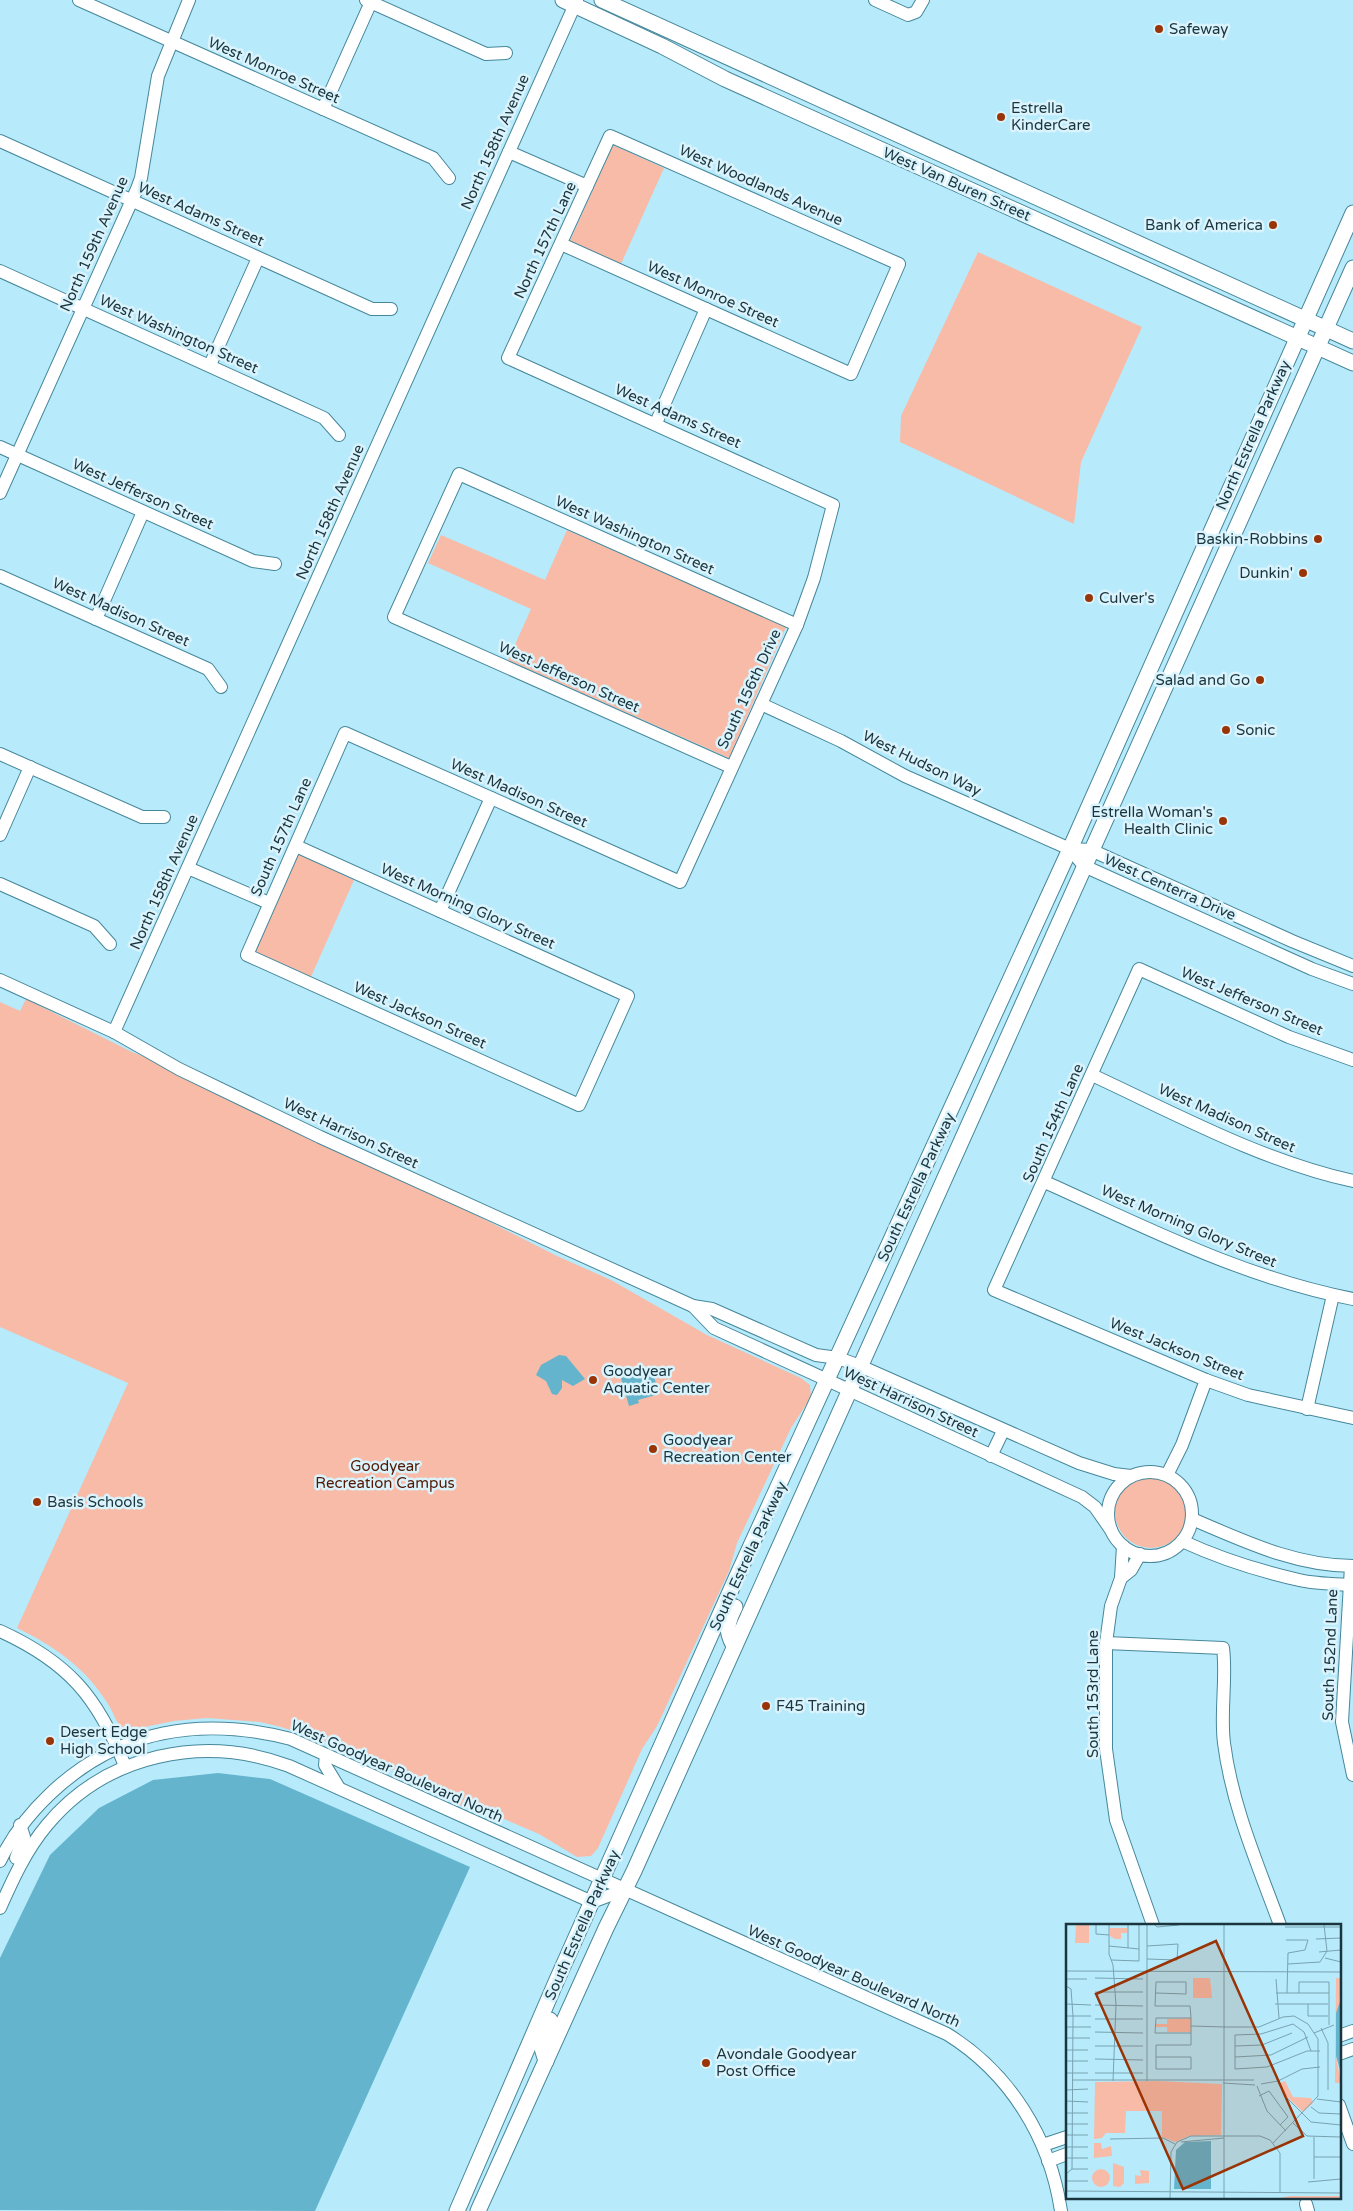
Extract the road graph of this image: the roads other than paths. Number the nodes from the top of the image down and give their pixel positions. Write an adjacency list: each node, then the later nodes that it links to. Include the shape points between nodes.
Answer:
1 (79, 0): 8 (street, West Monroe Street)
2 (189, 0): 8 (street, North 159th Avenue)
3 (602, 0): 17 (main road, West Van Buren Street)
4 (875, 0): 5 (street, via 908,15 916,12)
5 (923, 0)
6 (368, 1): 9 (street, via 486,54); 10 (street)
7 (572, 2): 13 (street, North 158th Avenue); 19 (main road, West Van Buren Street, via 725,79)
8 (170, 42): 10 (street, West Monroe Street); 16 (street, North 159th Avenue, via 158,76 141,178)
9 (506, 52)
10 (323, 109): 14 (street, West Monroe Street, via 433,158)
11 (610, 136): 15 (street, North 157th Lane); 35 (street, West Woodlands Avenue, via 899,264)
12 (0, 141): 16 (street, West Adams Street)
13 (509, 152): 15 (street); 63 (street, North 158th Avenue)
14 (449, 178)
15 (587, 186): 20 (street, North 157th Lane)
16 (132, 201): 21 (street, West Adams Street); 24 (street, North 159th Avenue)
17 (1057, 206): 19 (main road); 27 (main road, West Van Buren Street)
18 (1353, 213): 27 (main road, North Estrella Parkway)
19 (1048, 225): 29 (main road, West Van Buren Street)
20 (561, 244): 26 (street, West Monroe Street); 32 (street, North 157th Lane)
21 (258, 258): 25 (street, West Adams Street, via 372,309); 34 (street)
22 (1353, 268): 28 (main road, North Estrella Parkway)
23 (0, 271): 24 (street, West Washington Street)
24 (84, 308): 34 (street, West Washington Street); 39 (street, North 159th Avenue)
25 (391, 309)
26 (706, 309): 35 (street, West Monroe Street); 36 (street)
27 (1304, 319): 28 (main road, West Van Buren Street); 29 (main road, North Estrella Parkway)
28 (1326, 329): 30 (main road, West Van Buren Street); 31 (main road, North Estrella Parkway)
29 (1296, 338): 31 (main road, West Van Buren Street); 45 (main road, North Estrella Parkway)
30 (1353, 341)
31 (1318, 347): 33 (main road, West Van Buren Street); 46 (main road, North Estrella Parkway)
32 (508, 358): 36 (street, West Adams Street)
33 (1353, 363)
34 (210, 365): 37 (street, West Washington Street, via 324,418)
35 (851, 374)
36 (656, 423): 41 (street, West Adams Street)
37 (339, 435)
38 (0, 447): 39 (street, West Jefferson Street)
39 (17, 455): 40 (street, North 159th Avenue); 42 (street, West Jefferson Street)
40 (0, 493)
41 (834, 505): 49 (street, South 156th Drive)
42 (143, 512): 43 (street, West Jefferson Street, via 253,561); 48 (street)
43 (275, 564)
44 (0, 576): 48 (street, West Madison Street)
45 (1186, 587): 46 (main road); 60 (main road, North Estrella Parkway)
46 (1206, 596): 61 (main road, North Estrella Parkway)
47 (394, 617): 49 (street, West Washington Street, via 459,474); 55 (street, West Jefferson Street)
48 (96, 619): 50 (street, West Madison Street, via 208,669)
49 (797, 625): 51 (street, South 156th Drive)
50 (221, 687)
51 (761, 704): 55 (street, South 156th Drive); 60 (street, West Hudson Way, via 841,741 905,776)
52 (345, 733): 56 (street, West Madison Street); 59 (street, South 157th Lane)
53 (0, 754): 54 (street)
54 (30, 767): 57 (street, via 142,817); 58 (street)
55 (731, 767): 64 (street, South 156th Drive)
56 (491, 798): 64 (street, West Madison Street); 67 (street)
57 (164, 817)
58 (0, 835)
59 (296, 846): 66 (street, South 157th Lane); 67 (street, West Morning Glory Street)
60 (1070, 849): 61 (street, West Centerra Drive); 62 (street, West Centerra Drive); 84 (main road, South Estrella Parkway)
61 (1091, 850): 62 (main road, North Estrella Parkway); 70 (street, West Centerra Drive)
62 (1084, 866): 73 (street, West Centerra Drive); 85 (main road, South Estrella Parkway)
63 (188, 868): 66 (street); 74 (street, North 158th Avenue)
64 (680, 882)
65 (0, 884): 68 (street, via 94,926)
66 (269, 904): 69 (street, South 157th Lane)
67 (440, 911): 77 (street, West Morning Glory Street, via 628,996)
68 (110, 944)
69 (247, 955): 77 (street, West Jackson Street)
70 (1353, 966)
71 (1139, 969): 75 (street, West Jefferson Street, via 1289,1037); 76 (street, South 154th Lane)
72 (0, 980): 74 (street, West Harrison Street)
73 (1353, 984)
74 (114, 1032): 83 (street, West Harrison Street, via 320,1138)
75 (1353, 1060)
76 (1092, 1075): 78 (street, West Madison Street, via 1244,1145 1300,1167); 79 (street, South 154th Lane)
77 (579, 1105)
78 (1353, 1181)
79 (1045, 1182): 80 (street, South 154th Lane); 81 (street, West Morning Glory Street, via 1246,1271)
80 (994, 1290): 86 (street, West Jackson Street)
81 (1333, 1295): 82 (street, West Morning Glory Street); 89 (street)
82 (1353, 1299)
83 (693, 1306): 84 (street, West Harrison Street, via 712,1309 816,1355); 87 (street, West Harrison Street, via 714,1328)
84 (838, 1358): 85 (street, West Harrison Street); 87 (main road, South Estrella Parkway)
85 (860, 1366): 88 (main road, South Estrella Parkway); 91 (street, West Harrison Street)
86 (1206, 1380): 89 (street, West Jackson Street); 93 (street)
87 (828, 1381): 88 (street, West Harrison Street); 101 (main road, South Estrella Parkway)
88 (850, 1391): 92 (street, West Harrison Street); 106 (main road, South Estrella Parkway)
89 (1307, 1410): 90 (street, West Jackson Street)
90 (1353, 1418)
91 (1003, 1431): 92 (street); 94 (street, West Harrison Street, via 1097,1470)
92 (991, 1456): 96 (street, West Harrison Street, via 1082,1497 1095,1507)
93 (1167, 1475): 94 (street, via 1142,1472); 95 (street, via 1186,1493)
94 (1131, 1476): 96 (street, via 1120,1483 1110,1499 1108,1517)
95 (1192, 1519): 97 (street); 100 (street, via 1267,1552 1318,1563)
96 (1111, 1530): 98 (street)
97 (1182, 1541): 99 (street, via 1159,1555); 103 (street, via 1268,1572 1301,1580)
98 (1123, 1546): 99 (street); 102 (street, South 153rd Lane)
99 (1140, 1554): 102 (street, South 153rd Lane, via 1131,1570)
100 (1352, 1566): 103 (street, South 152nd Lane)
101 (738, 1574): 106 (main road, via 741,1594 727,1624); 114 (main road, South Estrella Parkway)
102 (1121, 1578): 105 (street, South 153rd Lane)
103 (1351, 1585): 110 (street, South 152nd Lane, via 1342,1722)
104 (0, 1631): 107 (street, via 42,1653 77,1682)
105 (1106, 1643): 118 (street, South 153rd Lane, via 1106,1749 1116,1820); 119 (street, via 1223,1648 1226,1668 1224,1740 1229,1776 1245,1832)
106 (734, 1646): 115 (main road, South Estrella Parkway)
107 (117, 1746): 108 (street, West Goodyear Boulevard North, via 172,1731 209,1727 272,1734); 109 (street); 112 (street, West Goodyear Boulevard North, via 61,1783)
108 (326, 1755): 111 (street, via 325,1765); 114 (street, West Goodyear Boulevard North)
109 (125, 1766): 111 (street, via 186,1751 242,1752 289,1766); 117 (street, via 87,1788 56,1814 26,1854)
110 (1353, 1775)
111 (339, 1789): 116 (street)
112 (20, 1825): 113 (street, West Goodyear Boulevard North); 117 (street, via 23,1843 7,1875)
113 (0, 1860)
114 (602, 1880): 115 (street, West Goodyear Boulevard North); 116 (main road, South Estrella Parkway)
115 (624, 1890): 116 (street); 125 (main road, South Estrella Parkway); 130 (street, West Goodyear Boulevard North, via 947,2034 968,2047 1012,2093)
116 (592, 1902): 120 (main road, South Estrella Parkway)
117 (2, 1904)
118 (1153, 1924)
119 (1280, 1924)
120 (556, 1982): 125 (main road, via 557,2001 541,2045); 127 (main road, South Estrella Parkway)
121 (1353, 2031): 122 (street)
122 (1340, 2036)
123 (1353, 2048): 124 (street)
124 (1340, 2054)
125 (546, 2061): 127 (main road, via 524,2082); 134 (main road, South Estrella Parkway)
126 (1340, 2108): 128 (street)
127 (494, 2126): 133 (main road, South Estrella Parkway)
128 (1349, 2136)
129 (1066, 2137): 130 (street)
130 (1043, 2145): 132 (street, West Goodyear Boulevard North)
131 (1066, 2154): 132 (street)
132 (1048, 2161): 135 (street, West Goodyear Boulevard North)
133 (457, 2211)
134 (478, 2211)
135 (1061, 2211)

